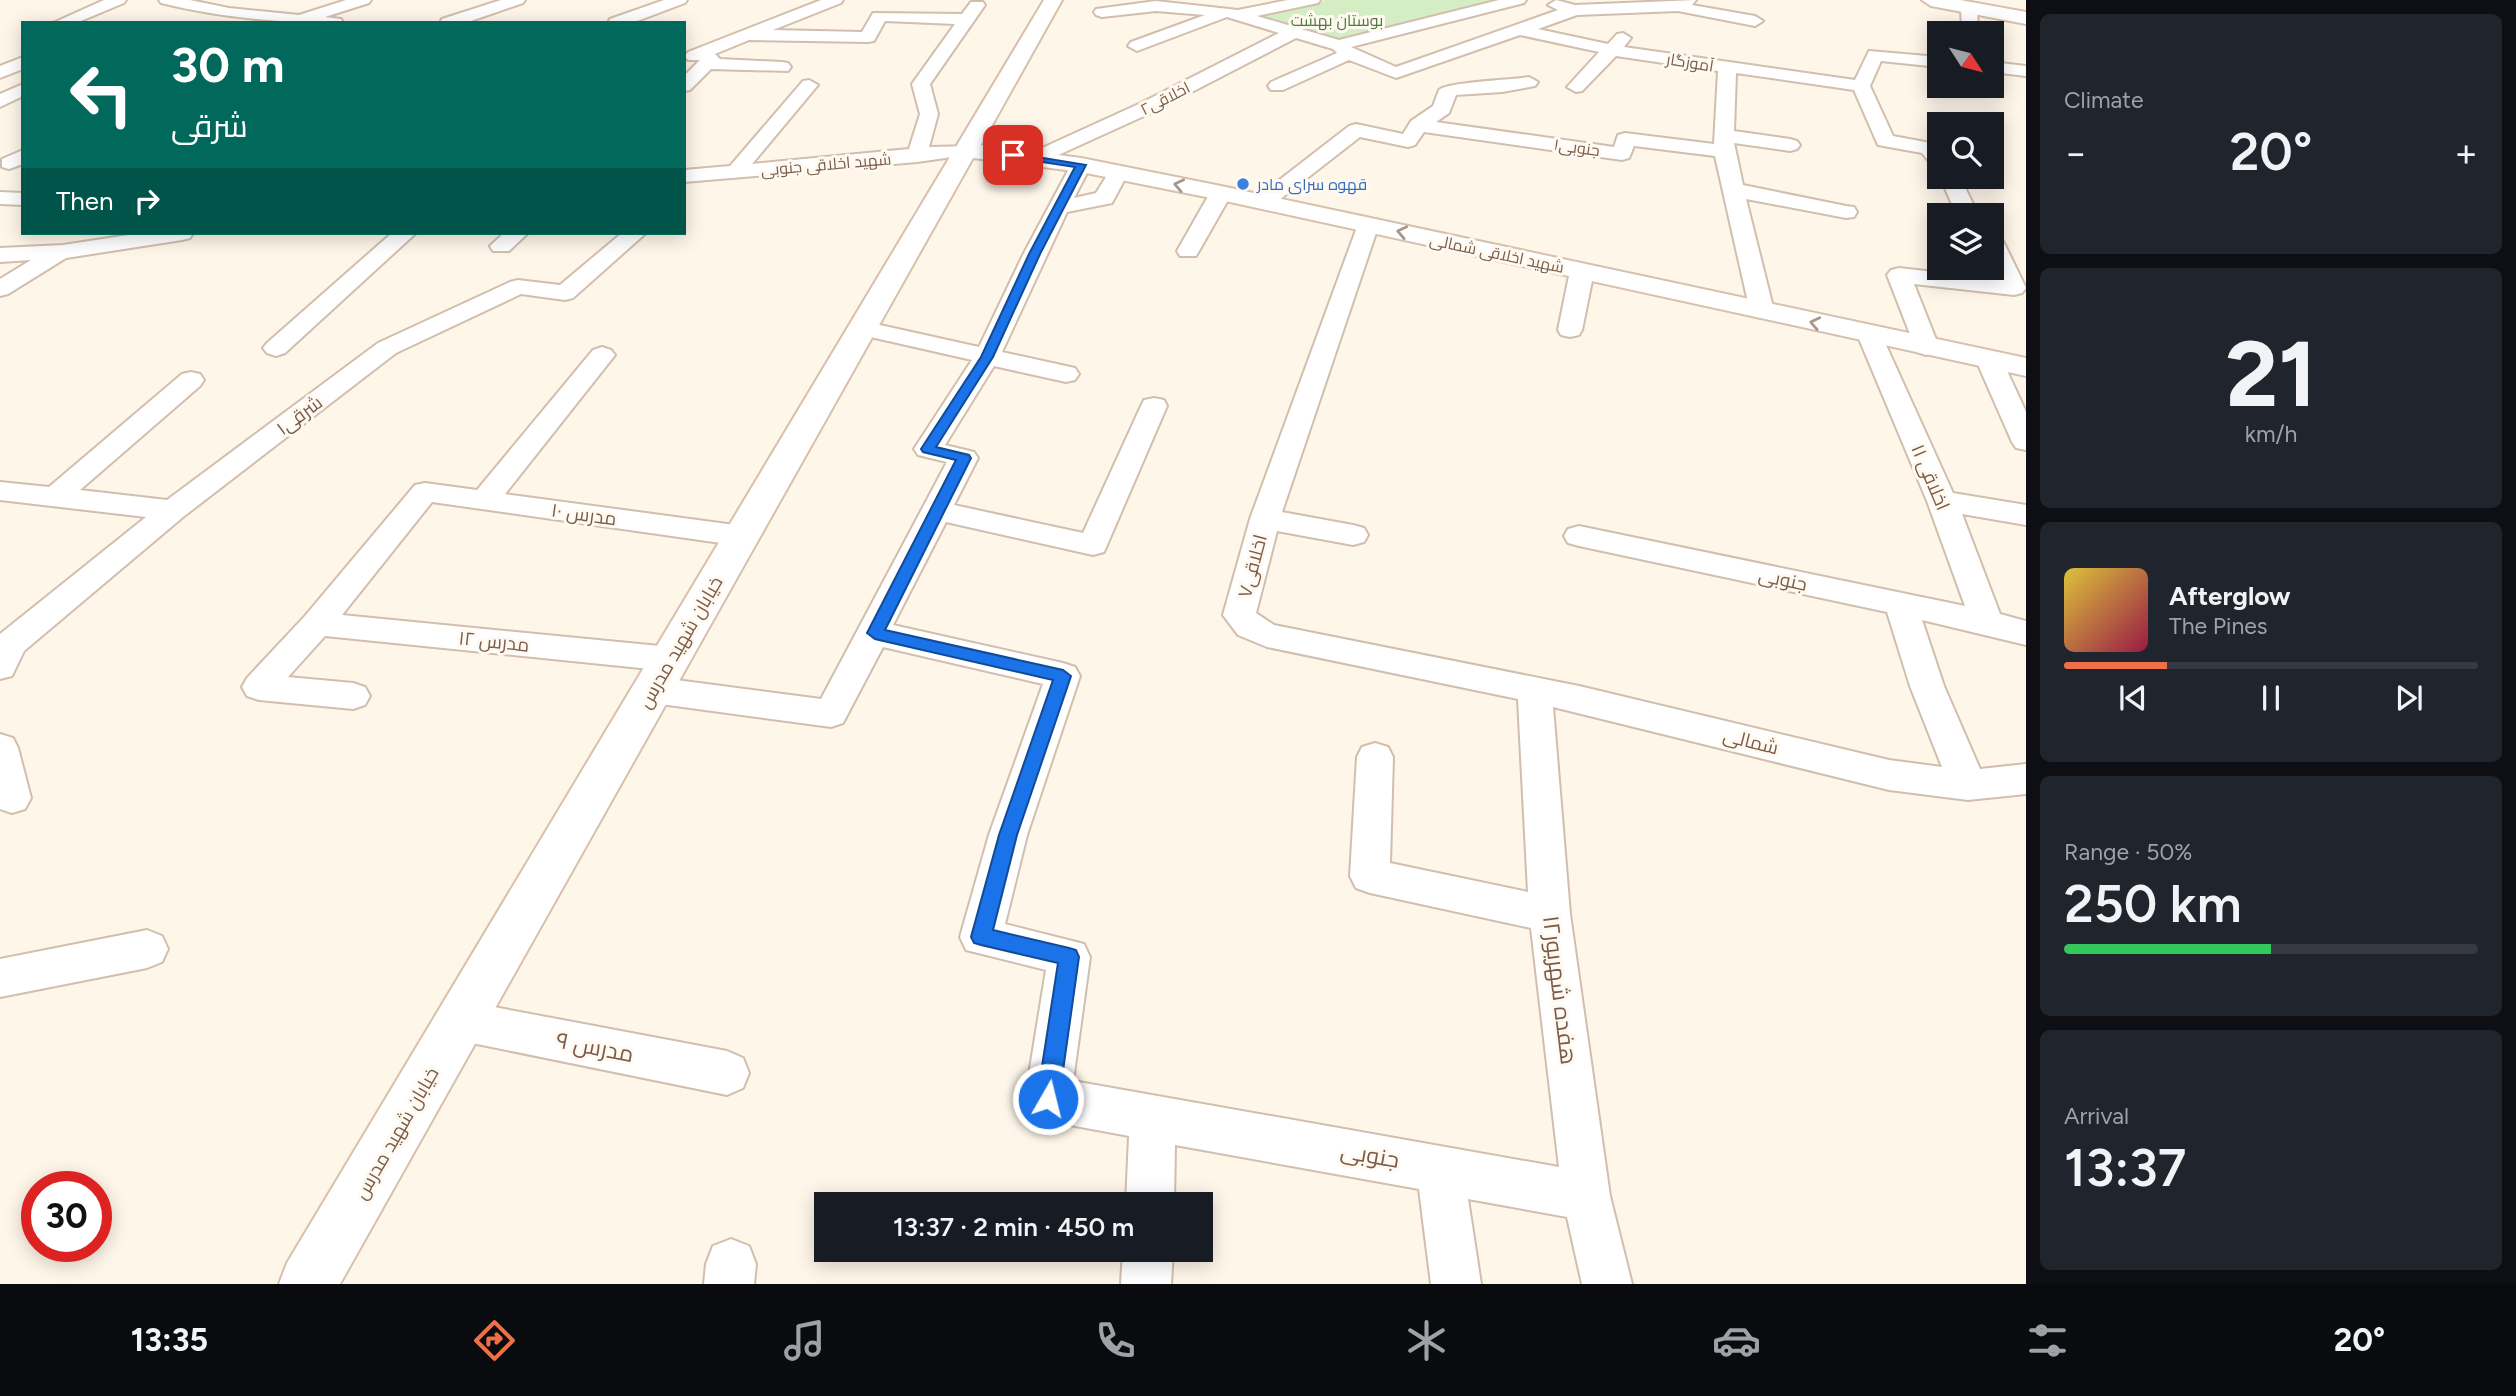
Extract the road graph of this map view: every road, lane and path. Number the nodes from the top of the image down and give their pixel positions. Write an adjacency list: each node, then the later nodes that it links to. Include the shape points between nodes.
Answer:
1 (118, 0): 24 (street)
2 (167, 0): 18 (street)
3 (259, 0): 18 (street)
4 (363, 0): 22 (street)
5 (517, 0): 26 (street)
6 (679, 0): 27 (street)
7 (835, 0): 32 (street)
8 (981, 0): 23 (street)
9 (1053, 0): 60 (main road, خیابان شهید مدرس)
10 (1312, 0): 19 (street)
11 (1518, 0): 34 (street)
12 (1931, 0): 15 (main road)
13 (1544, 2): 16 (street)
14 (1683, 3): 16 (street); 28 (street)
15 (1969, 7): 21 (main road); 29 (street)
16 (1575, 10): 20 (street)
17 (1102, 12): 19 (street, via 1156,6)
18 (229, 13): 22 (street)
19 (1231, 14): 31 (street); 33 (street)
20 (1558, 17): 30 (street); 35 (street, via 1625,36)
21 (2026, 18)
22 (303, 19): 25 (street)
23 (968, 19): 32 (street, via 879,16 868,37); 61 (street, via 921,84 929,114)
24 (66, 21)
25 (319, 21)
26 (454, 21)
27 (621, 21)
28 (1755, 21)
29 (1970, 21)
30 (1520, 30): 35 (street, آموزگار); 39 (street)
31 (1292, 33): 34 (street); 62 (street, اخلاقی۲)
32 (747, 35): 36 (street)
33 (1137, 46)
34 (1344, 49): 39 (street, via 1396,72); 49 (street)
35 (1612, 50): 41 (street, آموزگار); 51 (street)
36 (699, 58): 40 (street); 45 (street)
37 (1927, 61): 50 (street, via 1875,55)
38 (21, 63): 44 (street)
39 (1415, 66): 54 (street)
40 (782, 67)
41 (1727, 68): 50 (street, آموزگار); 57 (street)
42 (2004, 68): 43 (street)
43 (2026, 71)
44 (0, 73)
45 (686, 82)
46 (1529, 82): 54 (street)
47 (0, 85): 52 (street)
48 (809, 85): 64 (street)
49 (1277, 86)
50 (1861, 86): 59 (street, via 1885,141)
51 (1576, 87)
52 (21, 88)
53 (21, 89): 55 (street)
54 (1448, 90): 56 (street, via 1443,109)
55 (0, 101)
56 (1411, 139): 57 (street, جنوبی۱, via 1622,154 1625,139); 71 (street, via 1356,130)
57 (1724, 144): 58 (street); 67 (street)
58 (1790, 145)
59 (1927, 148)
60 (967, 150): 61 (street, شهید اخلاقی جنوبی); 62 (main road, شهید اخلاقی شمالی); 88 (main road, خیابان شهید مدرس)
61 (917, 156): 64 (street, شهید اخلاقی جنوبی)
62 (1036, 158): 63 (main road, شهید اخلاقی شمالی)
63 (1081, 165): 65 (main road, شهید اخلاقی شمالی); 72 (street)
64 (736, 171): 66 (street, شهید اخلاقی جنوبی)
65 (1118, 173): 68 (main road, شهید اخلاقی شمالی, one-way to 65); 72 (street, via 1104,198)
66 (686, 176)
67 (1734, 190): 73 (street); 87 (street)
68 (1221, 193): 71 (main road, شهید اخلاقی شمالی); 80 (street)
69 (0, 198): 70 (street)
70 (21, 198)
71 (1262, 202): 74 (main road, شهید اخلاقی شمالی)
72 (1058, 208): 94 (street)
73 (1846, 212)
74 (1367, 224): 83 (main road, شهید اخلاقی شمالی, one-way to 74); 108 (street, اخلاقی۷)
75 (93, 235): 79 (street)
76 (169, 235): 79 (street)
77 (403, 235): 92 (street)
78 (633, 235): 105 (street, شرقی۱, via 565,293 518,288 387,348)
79 (63, 251): 81 (street); 86 (street)
80 (1188, 251)
81 (0, 255)
82 (2004, 267): 85 (street, via 2014,288)
83 (1582, 271): 87 (main road, شهید اخلاقی شمالی); 89 (street)
84 (1927, 278): 91 (street, via 1899,275)
85 (1943, 280)
86 (0, 289)
87 (1762, 311): 90 (main road, شهید اخلاقی شمالی, one-way to 87)
88 (862, 328): 94 (street); 109 (main road, خیابان شهید مدرس)
89 (1570, 330)
90 (1869, 334): 91 (main road, شهید اخلاقی شمالی); 104 (street, اخلاقی ۱۱)
91 (1926, 346): 95 (main road, شهید اخلاقی شمالی)
92 (276, 348)
93 (602, 355): 103 (street)
94 (987, 357): 97 (street); 106 (street, via 928,449 964,458)
95 (1989, 360): 96 (main road, شهید اخلاقی شمالی); 100 (street)
96 (2026, 368)
97 (1066, 374)
98 (191, 380): 102 (street)
99 (1154, 406): 106 (street, via 1093,545)
100 (2026, 442)
101 (0, 491): 102 (street)
102 (55, 497): 105 (street)
103 (484, 500): 109 (street, مدرس ۱۰); 114 (street, مدرس ۱۰, via 425,492)
104 (1942, 501): 107 (street); 113 (street, اخلاقی ۱۱)
105 (173, 510): 117 (street, شرقی۱, via 10,644)
106 (939, 511): 115 (street)
107 (2026, 515)
108 (1265, 519): 110 (street); 119 (street, اخلاقی۷, via 1239,615 1250,628)
109 (742, 536): 118 (main road, خیابان شهید مدرس)
110 (1353, 536)
111 (1579, 536): 112 (street, جنوبی)
112 (1901, 604): 113 (street, جنوبی); 124 (street, via 1927,686)
113 (1987, 622): 116 (street)
114 (317, 624): 118 (street, مدرس ۱۲); 120 (street, via 260,687)
115 (875, 633): 118 (street, مدرس ۱۲, via 831,714); 131 (street, جنوبی, via 1063,676 1008,835 981,937 1069,957 1048,1099)
116 (2026, 633)
117 (0, 667)
118 (661, 674): 129 (main road, خیابان شهید مدرس)
119 (1535, 692): 124 (street, شمالی, via 1889,775); 126 (street, هفده شهریور۱۲)
120 (353, 696)
121 (0, 748): 125 (street)
122 (1375, 757): 126 (street, via 1370,876)
123 (2026, 779): 124 (street, شمالی)
124 (1968, 785)
125 (12, 798)
126 (1550, 914): 134 (street, هفده شهریور۱۲)
127 (148, 949): 128 (street)
128 (2, 982)
129 (463, 1021): 130 (street, مدرس ۹); 136 (main road, خیابان شهید مدرس)
130 (727, 1073)
131 (1153, 1116): 132 (street, جنوبی); 133 (street)
132 (1440, 1168): 134 (street, جنوبی); 138 (street)
133 (1150, 1192)
134 (1586, 1196): 139 (street, هفده شهریور۱۲)
135 (1147, 1262): 137 (street)
136 (308, 1284)
137 (1146, 1284)
138 (1456, 1284)
139 (1607, 1284)

